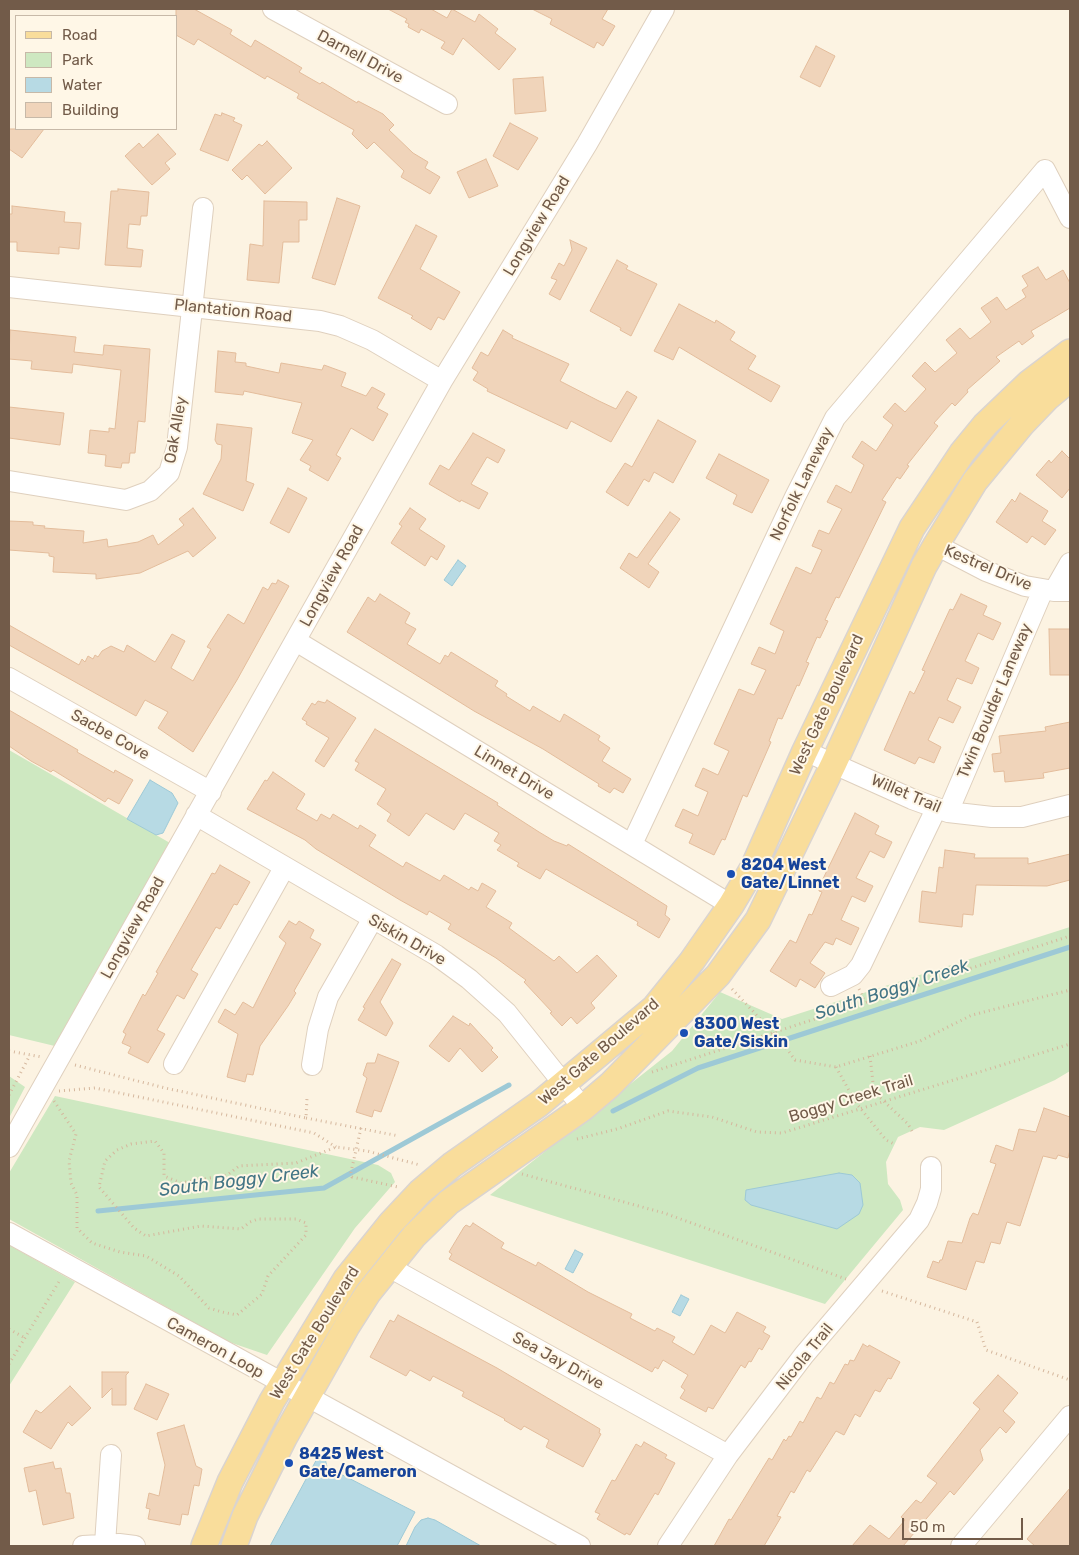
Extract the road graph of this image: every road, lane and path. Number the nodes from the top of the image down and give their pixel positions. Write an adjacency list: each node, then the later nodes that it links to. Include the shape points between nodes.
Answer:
1 (273, 9): 3 (street, Darnell Drive)
2 (664, 9): 11 (street, Longview Road, via 587,144)
3 (306, 17): 4 (street, Darnell Drive)
4 (447, 104)
5 (1068, 207): 24 (street, Norfolk Laneway, via 1045,170 835,418)
6 (203, 208): 8 (street, Oak Alley)
7 (9, 287): 8 (street, Plantation Road)
8 (193, 307): 11 (street, Plantation Road, via 302,318 340,326 372,340); 12 (street, Oak Alley, via 177,446 161,483 139,497 126,500)
9 (1070, 352): 18 (main road, West Gate Boulevard, via 1029,383 985,425 938,488 898,554)
10 (1070, 379): 13 (main road, West Gate Boulevard, via 1046,398 975,482)
11 (442, 381): 16 (street, Longview Road)
12 (9, 481)
13 (936, 545): 15 (street, Kestrel Drive, via 986,571 1025,586); 19 (main road, West Gate Boulevard)
14 (1070, 563): 15 (street, Twin Boulder Laneway)
15 (1056, 591): 22 (street, Twin Boulder Laneway)
16 (296, 641): 20 (street, Longview Road); 24 (street, Linnet Drive)
17 (9, 678): 20 (street, Sacbe Cove)
18 (805, 751): 19 (street, Willet Trail); 26 (main road, West Gate Boulevard, via 752,868)
19 (834, 763): 22 (street, Willet Trail); 47 (main road, West Gate Boulevard, via 758,920 718,974)
20 (211, 792): 23 (street, Longview Road)
21 (1070, 805): 22 (street, Willet Trail, via 1022,817 992,817)
22 (942, 810): 30 (street, Twin Boulder Laneway, via 861,964 853,975)
23 (196, 815): 25 (street, Siskin Drive); 37 (street, Longview Road)
24 (632, 844): 26 (street, Linnet Drive)
25 (284, 868): 27 (street, Siskin Drive); 38 (street)
26 (731, 905): 42 (main road, West Gate Boulevard, via 654,1008)
27 (372, 920): 39 (street, via 328,997); 42 (street, Siskin Drive, via 436,955 469,979 507,1013)
28 (1070, 936): 32 (path)
29 (726, 983): 32 (path)
30 (832, 986)
31 (1070, 990): 36 (path, via 972,1014 920,1041)
32 (773, 1032): 40 (path, via 795,1060); 41 (path)
33 (1070, 1044): 46 (path, Boggy Creek Trail)
34 (9, 1051): 35 (path)
35 (30, 1055): 37 (path); 44 (path)
36 (870, 1056): 40 (path); 46 (path, via 874,1092)
37 (58, 1060): 43 (street, Longview Road); 49 (path, via 166,1088)
38 (174, 1064)
39 (312, 1065)
40 (836, 1067): 48 (path)
41 (647, 1074)
42 (565, 1084): 47 (street, Siskin Drive); 71 (main road, West Gate Boulevard, via 452,1165 420,1192 346,1279)
43 (46, 1089): 55 (path, via 95,1088 314,1133); 55 (path, via 76,1134 69,1160 71,1183 77,1196 77,1228 92,1243 146,1256 179,1276 209,1308 222,1312 237,1315 262,1294 268,1276 306,1235 306,1223 296,1219 258,1219 241,1229 202,1226 146,1236 134,1228 99,1187 104,1160 131,1144 155,1141 164,1153 164,1176 181,1183 227,1175 239,1166 296,1164); 56 (street, Longview Road)
44 (9, 1096)
45 (307, 1098): 49 (path)
46 (885, 1102): 48 (path, Boggy Creek Trail); 51 (path)
47 (584, 1108): 64 (main road, West Gate Boulevard, via 449,1202 414,1236)
48 (861, 1110): 53 (path, Boggy Creek Trail, via 782,1133 757,1132 712,1117 668,1111); 54 (path, via 886,1140)
49 (306, 1118): 50 (path)
50 (361, 1128): 52 (path); 57 (path)
51 (912, 1132)
52 (400, 1136)
53 (569, 1141)
54 (896, 1145)
55 (336, 1147): 57 (path)
56 (9, 1148)
57 (356, 1150): 59 (path); 61 (path, via 352,1178)
58 (931, 1167): 75 (street, Nicola Trail, via 928,1203 919,1220 804,1355)
59 (430, 1168)
60 (521, 1174): 65 (path, via 664,1213)
61 (406, 1189)
62 (9, 1233): 63 (street, Cameron Loop)
63 (69, 1266): 68 (path); 71 (street, Cameron Loop)
64 (389, 1267): 72 (main road, West Gate Boulevard, via 347,1326); 75 (street, Sea Jay Drive)
65 (849, 1280)
66 (882, 1292): 70 (path, via 977,1322 986,1350)
67 (9, 1329): 68 (path)
68 (25, 1338): 69 (path)
69 (9, 1364)
70 (1070, 1380)
71 (282, 1385): 72 (street, Cameron Loop); 79 (main road, West Gate Boulevard, via 230,1482)
72 (307, 1398): 80 (main road, West Gate Boulevard, via 245,1516); 81 (street, Cameron Loop)
73 (1070, 1416): 83 (street)
74 (111, 1456): 76 (street)
75 (728, 1456): 82 (street, Nicola Trail)
76 (105, 1544): 77 (street); 78 (street)
77 (84, 1546)
78 (135, 1546)
79 (204, 1546)
80 (234, 1546)
81 (580, 1546)
82 (668, 1546)
83 (960, 1546)

